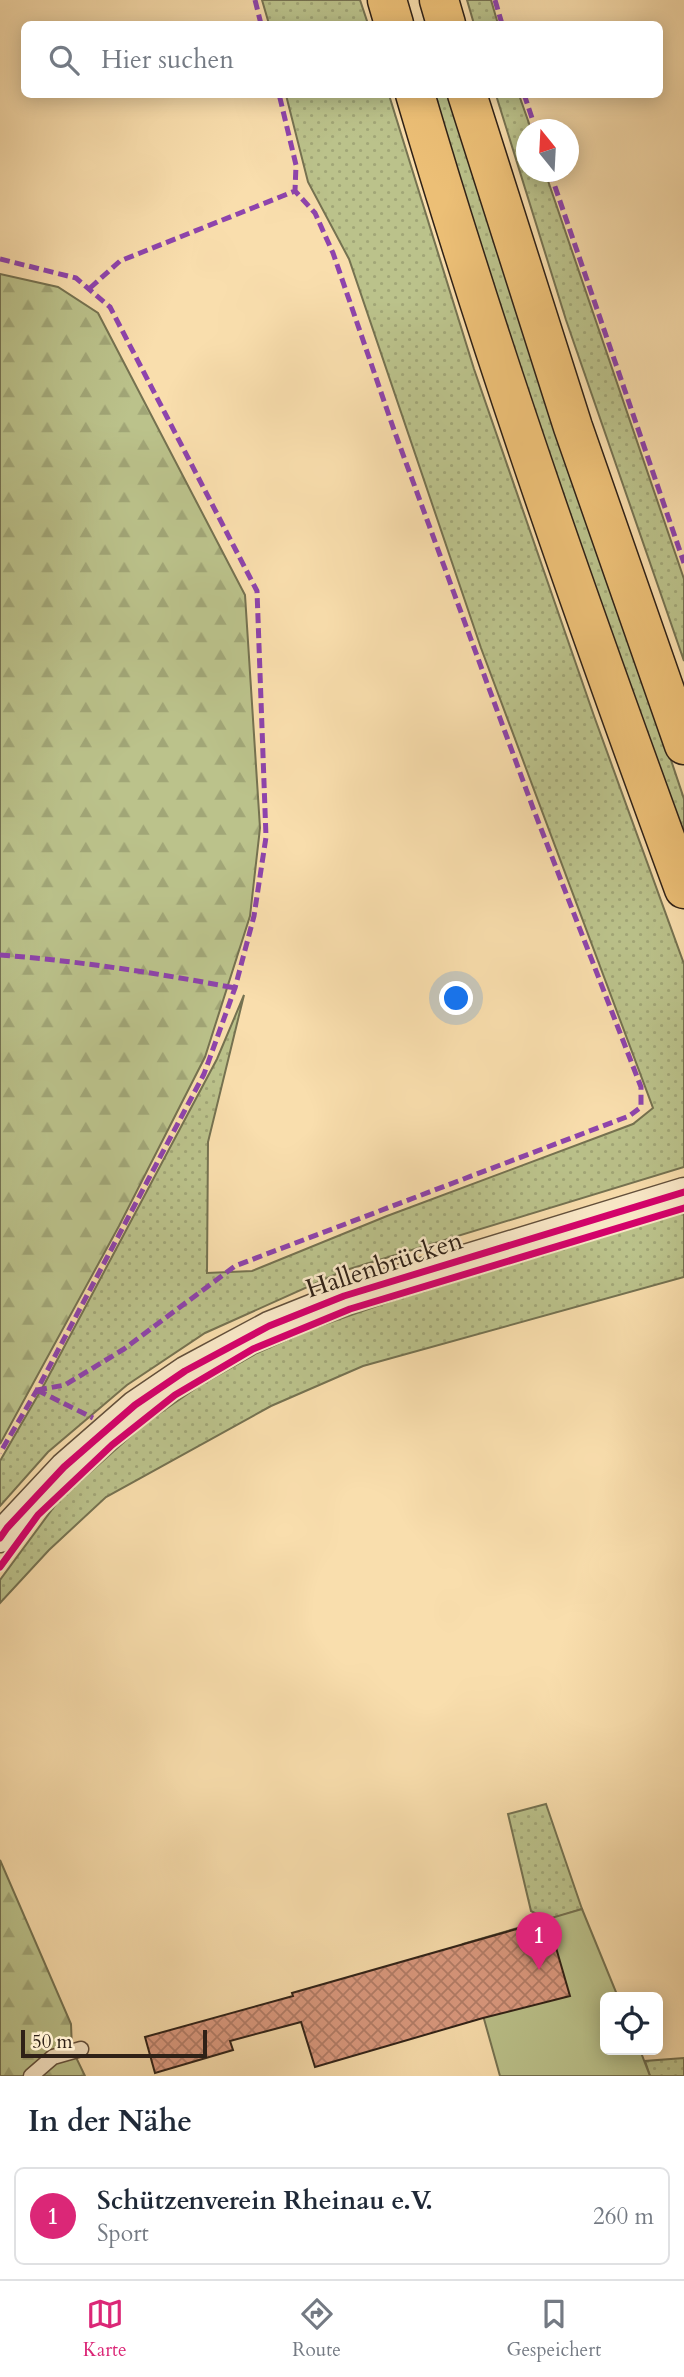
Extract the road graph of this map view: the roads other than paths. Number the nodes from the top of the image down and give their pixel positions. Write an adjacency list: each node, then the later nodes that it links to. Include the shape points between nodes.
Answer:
1 (387, 0): 3 (highway)
2 (439, 0): 4 (highway)
3 (393, 21)
4 (445, 21)
5 (416, 98): 8 (highway, via 529,449)
6 (468, 98): 7 (highway, via 573,427)
7 (684, 745)
8 (684, 890)
9 (684, 1192): 10 (street, Hallenbrücken, via 344,1296 269,1326 185,1371 135,1405 64,1467)
10 (0, 1538)
11 (81, 2049): 12 (lane, via 53,2057)
12 (31, 2076)

